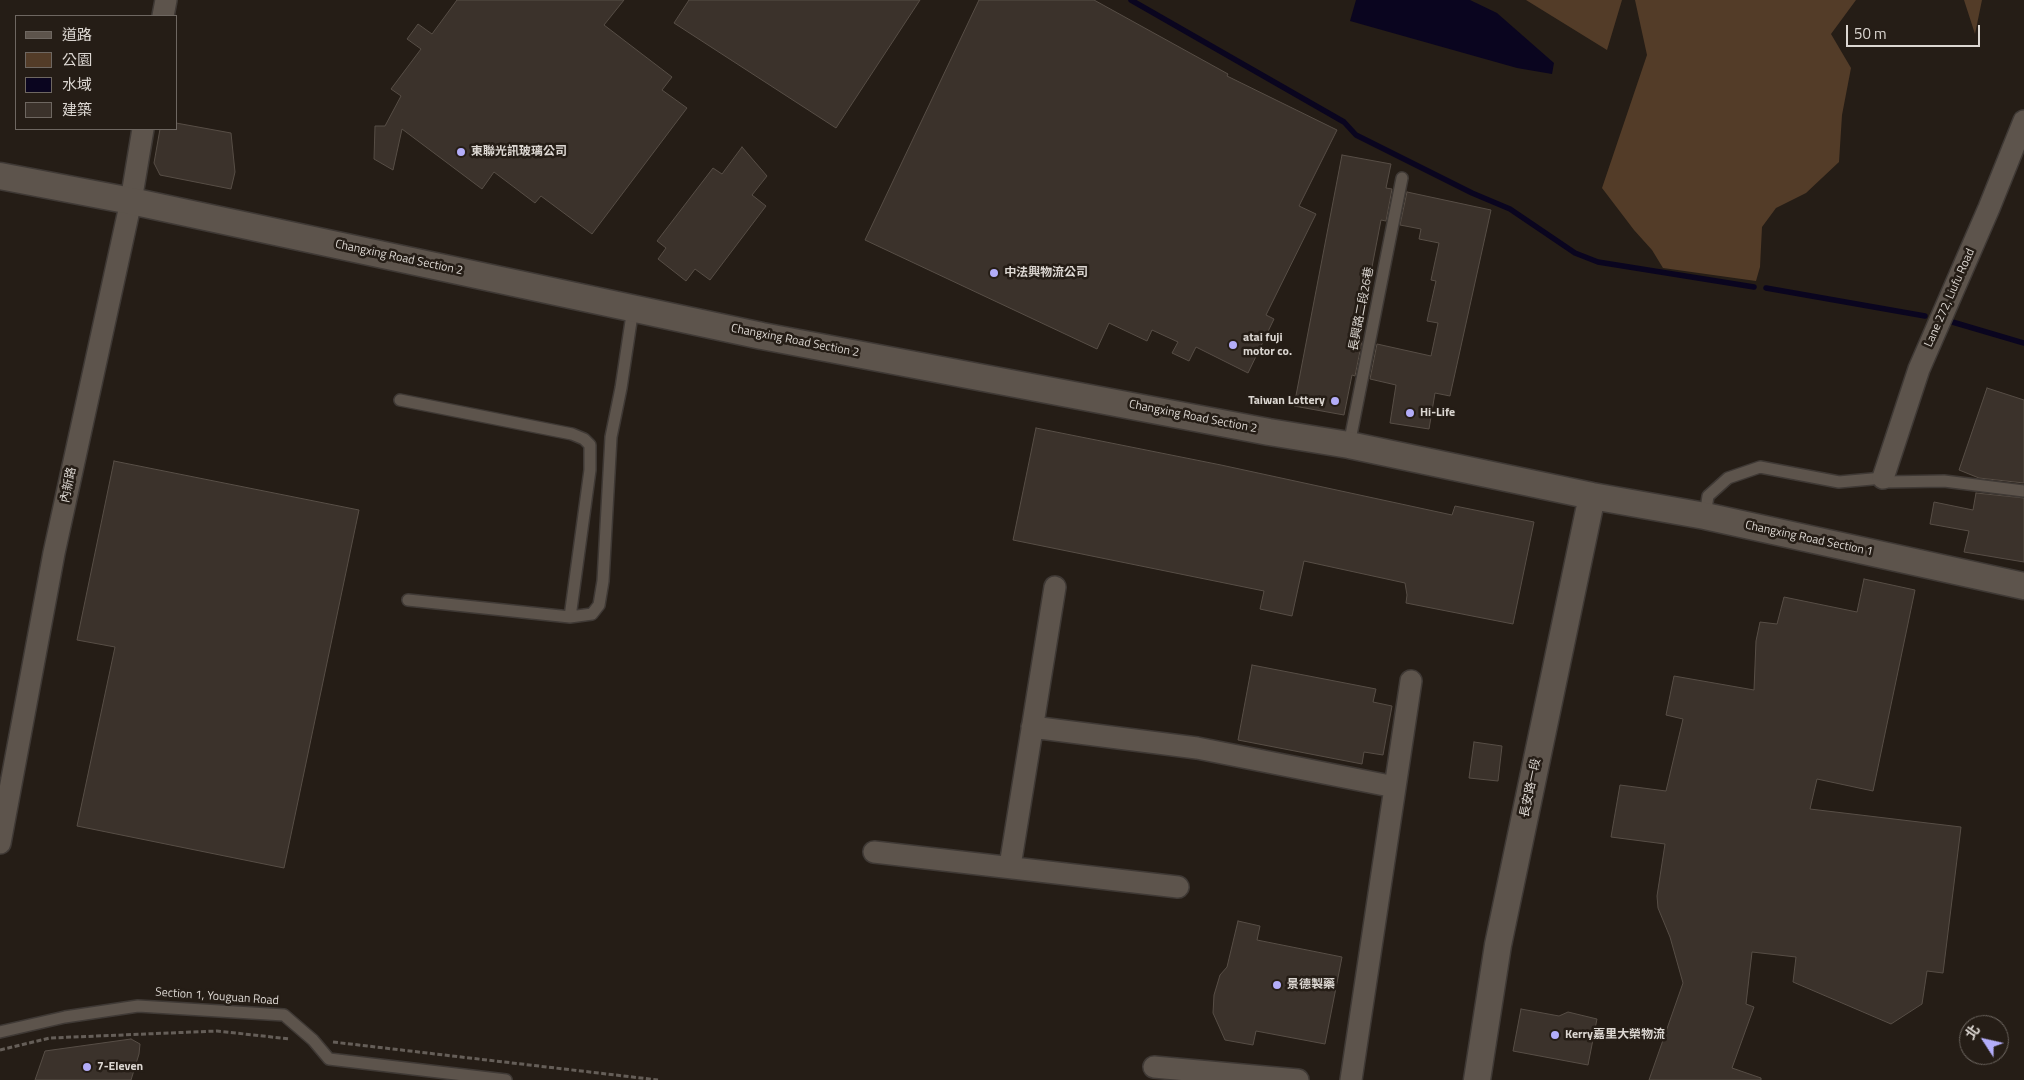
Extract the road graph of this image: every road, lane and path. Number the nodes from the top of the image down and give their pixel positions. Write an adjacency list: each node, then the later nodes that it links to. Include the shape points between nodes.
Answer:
1 (166, 0): 2 (street)
2 (163, 15)
3 (2024, 121): 11 (street, Lane 272, Liufu Road, via 1919,369)
4 (143, 130): 7 (street, 內新路)
5 (0, 176): 7 (street, Changxing Road Section 2)
6 (1402, 178): 10 (lane, 長興路二段26巷)
7 (131, 201): 8 (street, Changxing Road Section 2); 22 (street, 內新路, via 54,553)
8 (633, 308): 10 (street, Changxing Road Section 2, via 762,336); 18 (lane, via 612,437 603,581 598,604 592,614)
9 (400, 400): 18 (lane, via 572,434 590,444 590,470)
10 (1349, 445): 13 (street, Changxing Road Section 2)
11 (1883, 478): 12 (lane, via 1884,482 1944,481); 14 (lane, via 1839,482 1760,467 1728,478 1708,496)
12 (2024, 491)
13 (1592, 496): 14 (street, Changxing Road Section 1); 31 (street, 長安路一段, via 1498,945)
14 (1705, 516): 15 (street, Changxing Road Section 1)
15 (2024, 586)
16 (1055, 587): 20 (street)
17 (408, 600): 18 (lane)
18 (570, 617)
19 (1411, 681): 21 (street)
20 (1032, 727): 21 (street, via 1197,748); 24 (street)
21 (1395, 787): 30 (street)
22 (0, 843)
23 (874, 852): 24 (street)
24 (1010, 866): 25 (street)
25 (1178, 886)
26 (0, 1032): 28 (lane, Section 1, Youguan Road, via 65,1017 138,1006 284,1015 313,1040 328,1059)
27 (1154, 1067): 29 (street)
28 (506, 1080)
29 (1298, 1080)
30 (1351, 1080)
31 (1477, 1080)

